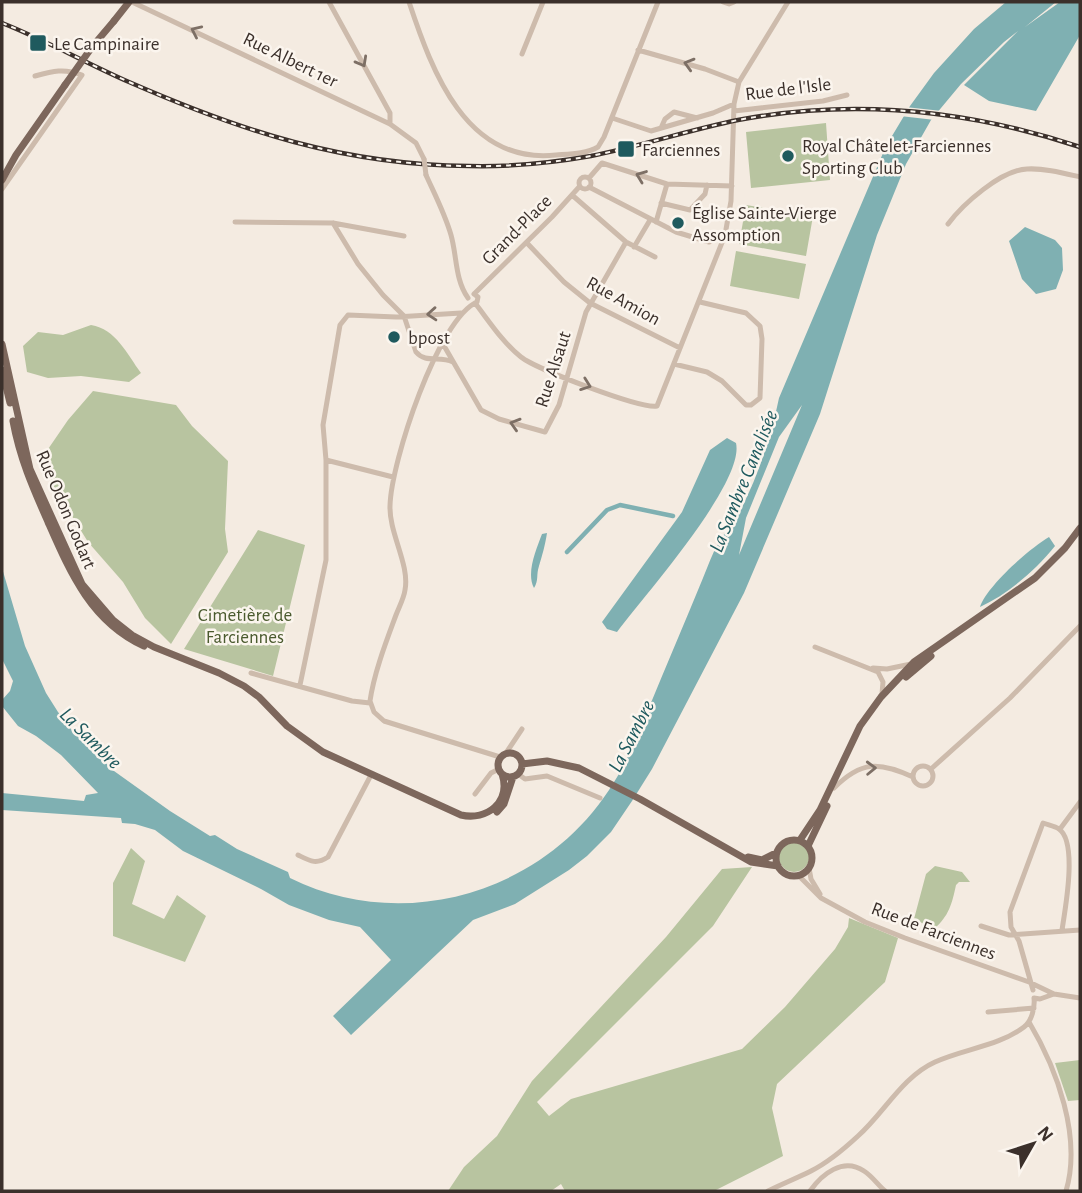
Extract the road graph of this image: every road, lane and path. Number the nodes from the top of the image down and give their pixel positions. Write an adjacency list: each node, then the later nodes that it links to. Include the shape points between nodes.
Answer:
1 (131, 2): 17 (street, Rue Albert 1er, one-way to 1); 21 (main road, bridge, via 92,47)
2 (329, 2): 17 (street, one-way to 17, via 390,113)
3 (409, 2): 15 (street, via 428,57 446,91 467,122 508,151 542,156 594,150)
4 (543, 2): 10 (street)
5 (658, 2): 9 (street)
6 (723, 2): 7 (street)
7 (734, 2)
8 (788, 2): 12 (street)
9 (638, 50): 12 (street, one-way to 9); 15 (street)
10 (522, 54)
11 (35, 76): 27 (street, via 59,69 82,75)
12 (738, 82): 14 (street)
13 (847, 95): 14 (street, Rue de l'Isle)
14 (734, 107): 16 (street); 25 (street, Rue de l'Isle)
15 (612, 118): 18 (street, via 645,130)
16 (697, 118): 18 (street); 18 (street, via 674,112)
17 (390, 124): 42 (street, Rue Albert 1er, bridge, via 416,143 424,159 451,236 460,284)
18 (662, 128)
19 (1080, 177): 33 (street, via 1017,170 975,196)
20 (589, 178): 22 (street, one-way to 20, via 602,163); 24 (street, via 581,178); 26 (street)
21 (2, 180)
22 (667, 184): 23 (street); 29 (street)
23 (707, 185): 25 (street); 29 (street, via 690,210)
24 (580, 186): 26 (street); 28 (street, Grand-Place)
25 (732, 186): 34 (street, Rue de l'Isle)
26 (589, 187): 30 (street)
27 (2, 189)
28 (572, 195): 36 (street); 38 (street, Grand-Place)
29 (661, 203): 30 (street)
30 (653, 221): 37 (street); 39 (street)
31 (235, 222): 32 (street)
32 (333, 223): 35 (street); 46 (street, via 358,264)
33 (948, 224)
34 (726, 234): 37 (street); 40 (street, Rue de l'Isle)
35 (404, 236)
36 (626, 242): 39 (street); 44 (street, Rue Alsaut)
37 (709, 242): 40 (street)
38 (527, 243): 42 (street, Grand-Place); 44 (street, Rue Amion)
39 (634, 247): 41 (street)
40 (720, 252): 43 (street, Rue de l'Isle)
41 (655, 257)
42 (471, 299): 45 (street, Grand-Place); 54 (street, via 519,356)
43 (700, 302): 49 (street, Rue de l'Isle); 52 (street, via 746,313 760,326 760,398 746,405 707,372)
44 (590, 303): 49 (street, Rue Amion); 54 (street, Rue Alsaut)
45 (461, 313): 46 (street, one-way to 46); 48 (street, Grand-Place)
46 (404, 316): 50 (street, via 416,352); 55 (street, via 348,315 340,325 323,425)
47 (2, 344): 73 (main road, Rue Odon Godart, via 30,470 73,566 94,599 132,635 244,686 305,741)
48 (443, 344): 50 (street, Grand-Place); 51 (street, Rue Alsaut)
49 (680, 348): 52 (street, Rue de l'Isle)
50 (435, 359): 51 (street); 56 (street, Grand-Place, via 402,440)
51 (453, 362): 54 (street, Rue Alsaut, one-way to 51, via 545,432 481,410)
52 (674, 364): 54 (street, Rue de l'Isle, one-way to 52, via 657,406)
53 (2, 370): 73 (main road, Rue Odon Godart, via 23,463 69,570 103,618 134,642 241,689 299,742)
54 (566, 378)
55 (326, 460): 56 (street); 64 (street, via 326,560)
56 (393, 477): 66 (street, Grand-Place, via 391,518 406,589)
57 (1080, 528): 61 (main road, via 1035,578)
58 (1080, 535): 75 (main road, via 1038,580 900,683 864,728)
59 (1080, 626): 70 (street)
60 (815, 647): 62 (street)
61 (914, 663): 62 (street, via 887,669); 65 (main road)
62 (864, 667): 65 (street, via 881,677)
63 (251, 673): 64 (street)
64 (300, 685): 66 (street)
65 (881, 697): 80 (main road)
66 (370, 703): 68 (street, via 384,721)
67 (522, 729): 68 (street)
68 (503, 755): 69 (main road, via 517,754); 71 (main road, via 498,764)
69 (522, 764): 72 (main road); 84 (main road, via 558,762 602,779)
70 (931, 769): 74 (street, via 919,767); 74 (street, via 929,784 921,786)
71 (501, 772): 72 (main road); 73 (main road, Rue Odon Godart, via 504,786 496,808 473,818); 76 (street, via 491,773)
72 (515, 775): 73 (main road, Rue Odon Godart, via 495,814 471,822); 77 (street, via 556,779)
73 (371, 777): 83 (street, via 328,857 313,863)
74 (914, 777): 75 (street, one-way to 74, via 865,766)
75 (834, 788): 81 (main road)
76 (475, 794)
77 (600, 799)
78 (1080, 802): 79 (street)
79 (1060, 829): 90 (street, via 1066,838 1070,869); 92 (street, via 1043,823 1010,912)
80 (800, 840): 81 (main road); 82 (main road, via 785,842)
81 (808, 846): 86 (main road, via 813,857)
82 (776, 853): 84 (main road, via 762,860); 85 (main road)
83 (298, 855)
84 (742, 856): 85 (main road, via 755,864)
85 (778, 866): 87 (main road, via 784,873)
86 (809, 868): 87 (main road); 88 (street, Rue de Farciennes, via 814,886)
87 (798, 875): 88 (street, Rue de Farciennes)
88 (830, 903): 93 (street, Rue de Farciennes, via 905,939)
89 (981, 926): 92 (street)
90 (1062, 930): 91 (street); 92 (street)
91 (1080, 930)
92 (1015, 935): 93 (street)
93 (1028, 982): 94 (street)
94 (1035, 988): 95 (street); 95 (street)
95 (1038, 999): 96 (street, via 1054,994); 97 (street); 98 (street)
96 (1080, 999)
97 (988, 1012)
98 (1028, 1022): 99 (street, via 1000,1039 921,1070); 106 (street, via 1051,1062 1065,1100 1072,1146 1072,1177)
99 (833, 1157): 100 (street); 101 (street)
100 (839, 1167): 102 (street); 105 (street, via 866,1171)
101 (811, 1171): 102 (street); 103 (street)
102 (818, 1181): 104 (street)
103 (768, 1191)
104 (810, 1191)
105 (885, 1191)
106 (1066, 1191)

